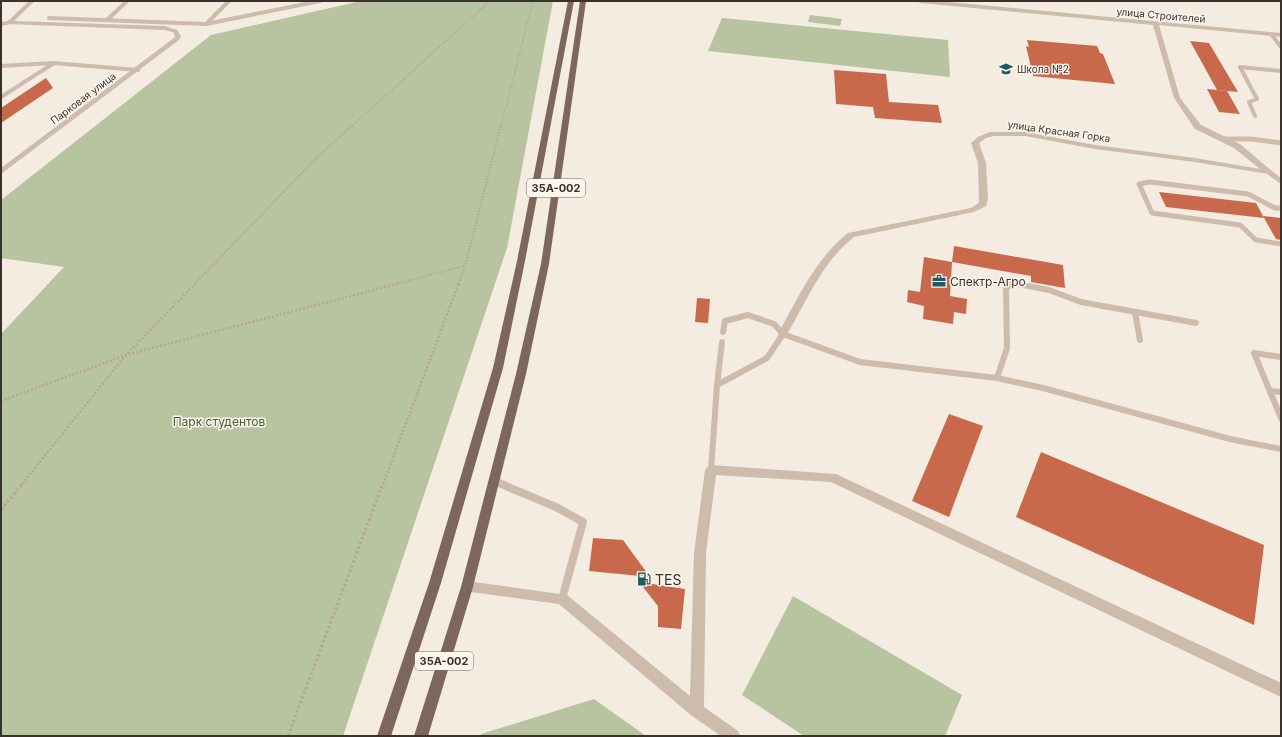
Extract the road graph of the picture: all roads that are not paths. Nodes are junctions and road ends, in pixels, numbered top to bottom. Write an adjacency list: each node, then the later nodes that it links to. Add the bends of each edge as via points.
1 (32, 1): 11 (street)
2 (127, 1): 10 (street)
3 (228, 1): 14 (street)
4 (320, 1): 14 (lane)
5 (571, 1): 49 (main road, 35А-002, via 498,368 435,583)
6 (583, 1): 45 (main road, 35А-002, via 545,264)
7 (920, 1): 8 (street, улица Строителей)
8 (927, 1): 12 (street, улица Строителей)
9 (49, 18): 10 (lane)
10 (107, 20): 14 (lane)
11 (9, 23): 13 (street); 20 (street, Парковая улица, via 164,28 175,31 177,39)
12 (1154, 23): 15 (street, улица Строителей); 24 (street, via 1177,98 1198,127)
13 (1, 24)
14 (206, 24)
15 (1271, 34): 16 (street, улица Строителей); 17 (lane)
16 (1281, 35)
17 (1281, 47)
18 (55, 62): 19 (lane); 20 (lane); 22 (lane)
19 (1, 66)
20 (138, 70): 26 (street, Парковая улица)
21 (1281, 71): 23 (lane, via 1240,67 1257,99 1249,102)
22 (1, 97)
23 (1255, 116)
24 (1223, 139): 25 (lane); 27 (street, via 1237,146)
25 (1281, 143)
26 (1, 172)
27 (1269, 172): 28 (lane); 34 (street, улица Красная Горка, via 1029,135 988,134 979,138 975,144 982,163 983,204 974,210 851,235 838,246 812,280)
28 (1281, 181)
29 (1281, 208): 30 (lane, via 1275,208 1248,194 1150,182 1139,184 1152,213 1240,225 1256,240)
30 (1281, 244)
31 (1135, 312): 32 (lane); 35 (lane); 38 (lane, via 1081,302 1049,290 1012,283 1006,288 1007,348)
32 (1196, 323)
33 (724, 332): 34 (lane, via 725,321 748,315 774,324)
34 (783, 334): 38 (lane, via 860,362); 39 (lane, via 767,358)
35 (1140, 340)
36 (722, 342): 39 (lane)
37 (1281, 357): 40 (lane, via 1254,353)
38 (997, 378): 43 (lane, via 1230,439)
39 (717, 385): 44 (lane)
40 (1270, 391): 41 (lane); 42 (lane)
41 (1281, 392)
42 (1281, 418)
43 (1281, 449)
44 (711, 470): 48 (street, via 832,477); 50 (street, via 700,553)
45 (494, 481): 46 (main road, 35А-002); 47 (lane, via 558,508 583,522)
46 (467, 587): 47 (street); 53 (main road, 35А-002)
47 (562, 599): 50 (street)
48 (1281, 690)
49 (395, 704): 51 (street); 52 (main road, 35А-002)
50 (697, 711): 54 (street)
51 (377, 736)
52 (384, 736)
53 (421, 736)
54 (733, 736)

